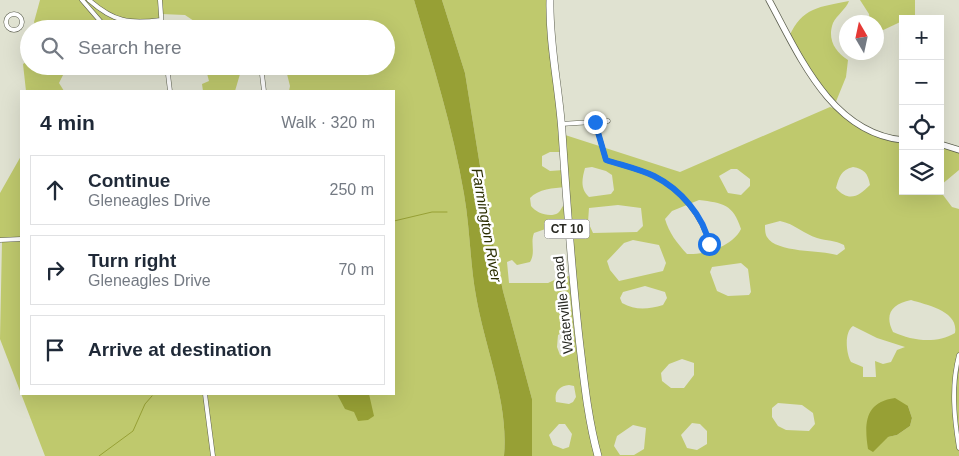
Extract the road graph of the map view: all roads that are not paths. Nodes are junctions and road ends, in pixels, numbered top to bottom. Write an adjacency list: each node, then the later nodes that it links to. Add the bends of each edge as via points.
1 (82, 0): 7 (street)
2 (89, 0): 8 (street, via 106,14)
3 (160, 0): 9 (street)
4 (550, 0): 19 (highway, Waterville Road / CT 10, via 549,33)
5 (769, 0): 20 (street, via 804,67 817,84 859,125 883,137)
6 (22, 20): 10 (street, via 12,14)
7 (99, 20)
8 (121, 20)
9 (161, 20)
10 (6, 24): 11 (street, via 10,28 18,28); 12 (street)
11 (20, 24)
12 (0, 25)
13 (168, 75): 15 (street)
14 (262, 75): 16 (street)
15 (170, 90)
16 (264, 90)
17 (608, 121): 18 (street)
18 (595, 122): 19 (street); 25 (street, via 606,160 654,176 672,188 693,209)
19 (561, 124): 30 (highway, Waterville Road / CT 10, via 576,314 590,428)
20 (899, 139)
21 (944, 145): 22 (street)
22 (959, 150)
23 (20, 239): 24 (street)
24 (0, 240)
25 (709, 244)
26 (959, 355): 28 (street, via 954,382 954,418)
27 (205, 395): 29 (street)
28 (959, 448)
29 (213, 456)
30 (598, 456)

